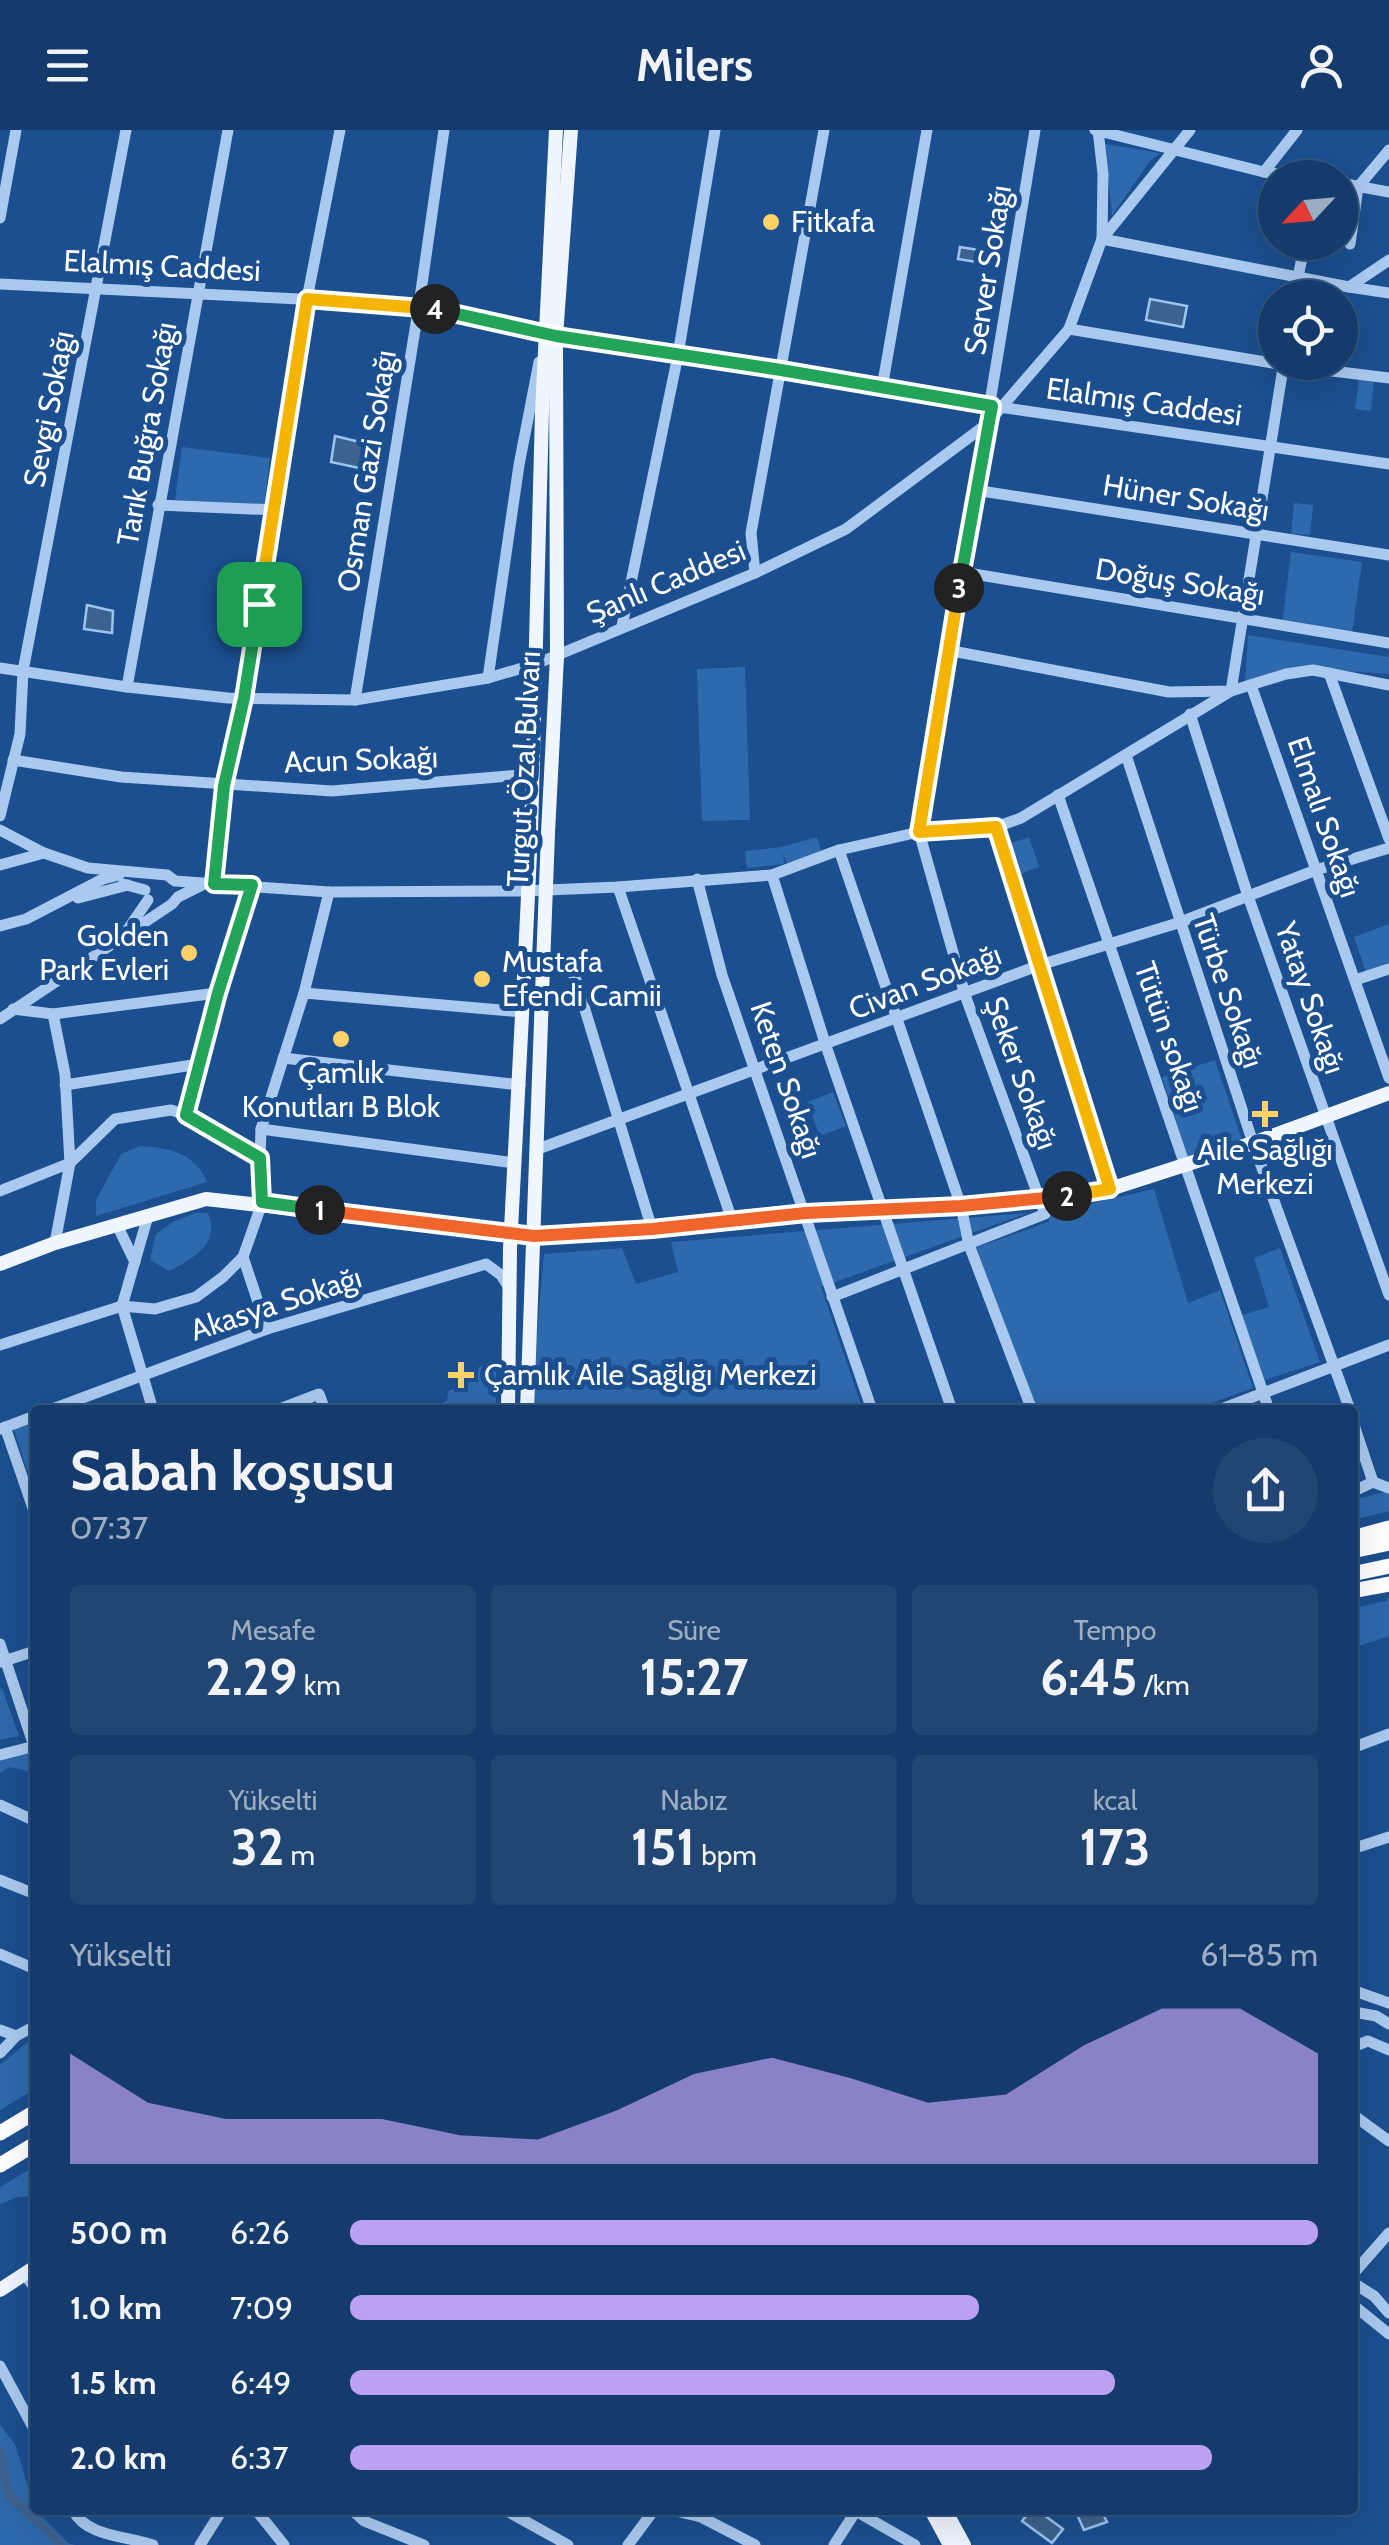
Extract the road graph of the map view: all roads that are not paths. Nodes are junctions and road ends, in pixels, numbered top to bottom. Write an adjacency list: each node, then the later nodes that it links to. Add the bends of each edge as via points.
1 (16, 130): 21 (street)
2 (126, 130): 30 (street, Sevgi Sokağı)
3 (228, 130): 32 (street, Tarık Buğra Sokağı)
4 (340, 130): 34 (street)
5 (444, 130): 35 (street, Osman Gazi Sokağı)
6 (556, 130): 37 (main road, Turgut Özal Bulvarı)
7 (571, 130): 37 (main road, Turgut Özal Bulvarı)
8 (714, 130): 38 (street)
9 (824, 130): 40 (street)
10 (926, 130): 44 (street)
11 (1036, 130): 45 (street, Server Sokağı)
12 (1096, 130): 15 (street); 22 (street, Şanlı Caddesi)
13 (1190, 130): 15 (street)
14 (1297, 130): 17 (street)
15 (1174, 150): 18 (street); 22 (street)
16 (1389, 150): 19 (street)
17 (1273, 160)
18 (1258, 171)
19 (1358, 187): 20 (street)
20 (1389, 192)
21 (0, 218)
22 (1102, 239): 25 (street); 36 (street, Şanlı Caddesi)
23 (1301, 260): 25 (street)
24 (1389, 260): 28 (street)
25 (1298, 276): 26 (street); 27 (street)
26 (1297, 280)
27 (1315, 280)
28 (1358, 282)
29 (0, 284): 30 (street, Elalmış Caddesi)
30 (98, 288): 32 (street, Elalmış Caddesi); 63 (street, Sevgi Sokağı)
31 (1358, 289): 33 (street)
32 (198, 292): 34 (street, Elalmış Caddesi); 50 (street, Tarık Buğra Sokağı)
33 (1389, 293)
34 (307, 299): 35 (street, Elalmış Caddesi); 51 (street)
35 (419, 305): 37 (street, Elalmış Caddesi); 71 (street, Osman Gazi Sokağı)
36 (1070, 330): 39 (street); 45 (street, Şanlı Caddesi)
37 (550, 335): 38 (street, Elalmış Caddesi); 60 (main road, Turgut Özal Bulvarı); 61 (main road, Turgut Özal Bulvarı); 65 (street, via 516,484)
38 (678, 354): 40 (street, Elalmış Caddesi); 57 (street)
39 (1258, 360)
40 (781, 370): 44 (street, Elalmış Caddesi); 55 (street, via 751,532)
41 (1358, 374): 42 (street)
42 (1389, 378)
43 (1281, 380): 47 (street)
44 (882, 388): 45 (street, Elalmış Caddesi)
45 (996, 407): 46 (street, Şanlı Caddesi); 47 (street, Elalmış Caddesi)
46 (987, 424): 49 (street); 55 (street, Şanlı Caddesi, via 846,529)
47 (1270, 445): 48 (street, Elalmış Caddesi); 52 (street)
48 (1389, 464)
49 (975, 490): 52 (street, Hüner Sokağı); 54 (street)
50 (158, 504): 51 (street); 68 (street, Tarık Buğra Sokağı)
51 (274, 510): 70 (street)
52 (1256, 535): 53 (street, Hüner Sokağı); 56 (street)
53 (1389, 555)
54 (962, 572): 56 (street, Doğuş Sokağı); 59 (street)
55 (754, 573): 57 (street, Şanlı Caddesi)
56 (1240, 618): 58 (street, Doğuş Sokağı); 69 (street)
57 (622, 626): 60 (street, Şanlı Caddesi)
58 (1389, 643)
59 (947, 650): 69 (street, via 1169,692); 81 (street)
60 (557, 657): 61 (street, Şanlı Caddesi); 110 (main road, Turgut Özal Bulvarı, bridge)
61 (536, 664): 65 (street, Şanlı Caddesi); 75 (main road, Turgut Özal Bulvarı)
62 (0, 668): 63 (street, Şanlı Caddesi)
63 (23, 672): 68 (street, Şanlı Caddesi); 74 (street, Sevgi Sokağı)
64 (1329, 673): 66 (street, via 1286,674); 67 (street); 82 (street)
65 (488, 678): 71 (street, Şanlı Caddesi)
66 (1250, 685): 69 (street); 89 (street, Elmalı Sokağı)
67 (1389, 685)
68 (127, 688): 70 (street, Şanlı Caddesi)
69 (1231, 691): 72 (street)
70 (244, 698): 71 (street, Şanlı Caddesi); 76 (street)
71 (355, 700)
72 (1190, 714): 73 (street); 101 (street, Yatay Sokağı)
73 (1126, 755): 77 (street); 105 (street, Türbe Sokağı)
74 (13, 760): 76 (street, Acun Sokağı); 78 (street, Sevgi Sokağı)
75 (532, 774): 76 (street, Acun Sokağı, via 332,792); 118 (main road, Turgut Özal Bulvarı, bridge)
76 (224, 786): 95 (street)
77 (1058, 795): 79 (street); 108 (street, Tütün sokağı)
78 (0, 816)
79 (996, 827): 81 (street); 109 (street)
80 (0, 830): 85 (street)
81 (919, 832): 84 (street); 115 (street, Şeker Sokağı)
82 (1389, 839)
83 (1389, 848): 89 (street, Civan Sokağı)
84 (839, 850): 90 (street); 121 (street)
85 (44, 853): 86 (street); 87 (street)
86 (0, 864)
87 (88, 868): 88 (street); 92 (street)
88 (134, 870): 91 (street); 92 (street)
89 (1316, 870): 101 (street, Civan Sokağı); 112 (street, Elmalı Sokağı)
90 (772, 874): 93 (street); 122 (street)
91 (156, 875): 94 (street); 100 (street)
92 (103, 879): 96 (street); 103 (street)
93 (697, 879): 98 (street); 125 (street, Keten Sokağı)
94 (176, 881): 95 (street); 102 (street)
95 (210, 883): 97 (street); 102 (street)
96 (128, 885): 100 (street); 103 (street)
97 (252, 885): 99 (street); 113 (street)
98 (618, 886): 99 (street); 130 (street)
99 (329, 892): 114 (street)
100 (147, 895): 104 (street); 107 (street)
101 (1248, 896): 105 (street, Civan Sokağı); 132 (street, Yatay Sokağı)
102 (178, 897): 104 (street)
103 (64, 901): 106 (street)
104 (163, 908): 107 (street)
105 (1178, 923): 108 (street, Civan Sokağı); 135 (street, Türbe Sokağı)
106 (0, 926)
107 (124, 934): 116 (street)
108 (1111, 944): 109 (street, Civan Sokağı); 140 (street, Tütün sokağı)
109 (1040, 965): 115 (street, Civan Sokağı); 141 (street)
110 (544, 966): 133 (street, via 562,958 575,977); 136 (main road, Turgut Özal Bulvarı)
111 (1389, 969): 112 (street)
112 (1354, 980): 126 (street, Elmalı Sokağı)
113 (218, 993): 119 (street); 124 (street)
114 (304, 993): 118 (street); 123 (street)
115 (965, 994): 121 (street, Civan Sokağı); 143 (street, Şeker Sokağı)
116 (16, 1008): 117 (street); 119 (street); 120 (street)
117 (0, 1011)
118 (524, 1012): 127 (main road, Turgut Özal Bulvarı)
119 (53, 1014): 128 (street)
120 (0, 1019)
121 (897, 1019): 122 (street, Civan Sokağı); 145 (street)
122 (826, 1046): 125 (street, Civan Sokağı); 146 (street)
123 (283, 1058): 127 (street); 134 (street)
124 (200, 1064): 128 (street); 131 (street)
125 (756, 1071): 130 (street, Civan Sokağı); 147 (street, Keten Sokağı)
126 (1389, 1078)
127 (520, 1084): 138 (main road, Turgut Özal Bulvarı)
128 (65, 1085): 139 (street)
129 (1389, 1093): 132 (main road)
130 (687, 1096): 133 (street, Civan Sokağı); 149 (street)
131 (186, 1115): 137 (street); 139 (street, via 171,1110 115,1119)
132 (1325, 1119): 135 (main road); 161 (street, Yatay Sokağı)
133 (620, 1120): 136 (street, Civan Sokağı); 151 (street)
134 (261, 1128): 137 (street); 138 (street)
135 (1253, 1144): 140 (main road); 167 (street, Türbe Sokağı)
136 (538, 1149): 153 (main road, Turgut Özal Bulvarı)
137 (260, 1158): 144 (street)
138 (515, 1163): 152 (main road, Turgut Özal Bulvarı)
139 (70, 1164): 142 (street); 154 (street)
140 (1186, 1164): 141 (main road); 169 (street, Tütün sokağı)
141 (1110, 1189): 143 (main road)
142 (0, 1191)
143 (1040, 1198): 145 (main road); 155 (street, Şeker Sokağı, via 1045,1214)
144 (262, 1202): 148 (main road, via 206,1198); 152 (main road); 156 (street)
145 (961, 1206): 146 (main road); 155 (street)
146 (882, 1209): 147 (main road); 159 (street)
147 (806, 1213): 149 (main road); 162 (street, Keten Sokağı)
148 (148, 1216): 150 (main road); 157 (street)
149 (732, 1220): 151 (main road)
150 (116, 1225): 154 (main road); 157 (street)
151 (652, 1229): 153 (main road)
152 (511, 1232): 153 (main road); 160 (main road, Turgut Özal Bulvarı)
153 (534, 1236): 175 (main road, Turgut Özal Bulvarı)
154 (55, 1243): 158 (main road)
155 (969, 1245): 159 (street); 178 (street)
156 (243, 1257): 163 (street, via 196,1297 155,1309); 164 (street)
157 (135, 1262): 163 (street)
158 (0, 1264)
159 (903, 1271): 162 (street); 177 (street)
160 (510, 1290): 164 (street, Akasya Sokağı, via 486,1264); 174 (main road, Turgut Özal Bulvarı)
161 (1389, 1295)
162 (832, 1297): 176 (street, Keten Sokağı)
163 (122, 1306): 165 (street); 168 (street)
164 (268, 1329): 168 (street, Akasya Sokağı)
165 (0, 1345)
166 (1389, 1345): 167 (street)
167 (1336, 1367): 169 (street); 181 (street, Türbe Sokağı)
168 (142, 1376): 170 (street, Akasya Sokağı); 171 (street)
169 (1263, 1394): 179 (street); 180 (street, Tütün sokağı)
170 (75, 1405)
171 (151, 1405)
172 (290, 1405): 173 (street, via 319,1394)
173 (323, 1405)
174 (508, 1405)
175 (527, 1405)
176 (870, 1405)
177 (950, 1405)
178 (1030, 1405)
179 (1233, 1405)
180 (1268, 1405)
181 (1348, 1405)
182 (30, 1418): 183 (street)
183 (3, 1428): 188 (street)
184 (1358, 1437): 185 (street)
185 (1373, 1482): 186 (street); 187 (street)
186 (1389, 1488)
187 (1358, 1489)
188 (30, 1501)
189 (1389, 1528): 190 (highway)
190 (1358, 1536)
191 (1389, 1542): 192 (highway)
192 (1358, 1550)
193 (1389, 1566): 194 (highway)
194 (1358, 1573)
195 (1389, 1584): 196 (highway)
196 (1358, 1590)
197 (0, 1644): 199 (street)
198 (30, 1653): 199 (street)
199 (3, 1661): 200 (street)
200 (30, 1733)
201 (1389, 1734): 202 (street)
202 (1358, 1746)
203 (30, 1747): 204 (street)
204 (0, 1755)
205 (0, 1805): 206 (street)
206 (30, 1819)
207 (1389, 1837): 208 (street)
208 (1358, 1846)
209 (0, 1880): 210 (street)
210 (30, 1892)
211 (0, 1954): 212 (street)
212 (30, 1967)
213 (1358, 1994): 214 (street)
214 (1389, 2003)
215 (1358, 2014): 216 (street)
216 (1389, 2024)
217 (30, 2029): 219 (street)
218 (0, 2030): 219 (street)
219 (16, 2036): 222 (street)
220 (1358, 2045): 221 (street, via 1368,2041)
221 (1389, 2050)
222 (0, 2053)
223 (30, 2115): 225 (highway)
224 (1358, 2118): 226 (street)
225 (0, 2133)
226 (1389, 2141)
227 (30, 2147): 228 (highway)
228 (0, 2165)
229 (1389, 2234): 231 (street)
230 (30, 2270): 233 (main road)
231 (1358, 2271)
232 (1358, 2283): 235 (street)
233 (0, 2290)
234 (1358, 2309): 236 (street)
235 (1389, 2313)
236 (1389, 2334)
237 (0, 2366): 238 (street)
238 (30, 2422)
239 (76, 2515): 250 (street, via 97,2530)
240 (219, 2515): 251 (street)
241 (260, 2515): 252 (street)
242 (357, 2515): 253 (street)
243 (514, 2515): 254 (street)
244 (650, 2515): 255 (street)
245 (696, 2515): 256 (street)
246 (853, 2515): 257 (street)
247 (862, 2515): 258 (street)
248 (935, 2515): 259 (main road)
249 (948, 2515): 260 (main road)
250 (154, 2545)
251 (200, 2545)
252 (284, 2545)
253 (424, 2545)
254 (568, 2545)
255 (628, 2545)
256 (754, 2545)
257 (834, 2545)
258 (915, 2545)
259 (950, 2545)
260 (964, 2545)

